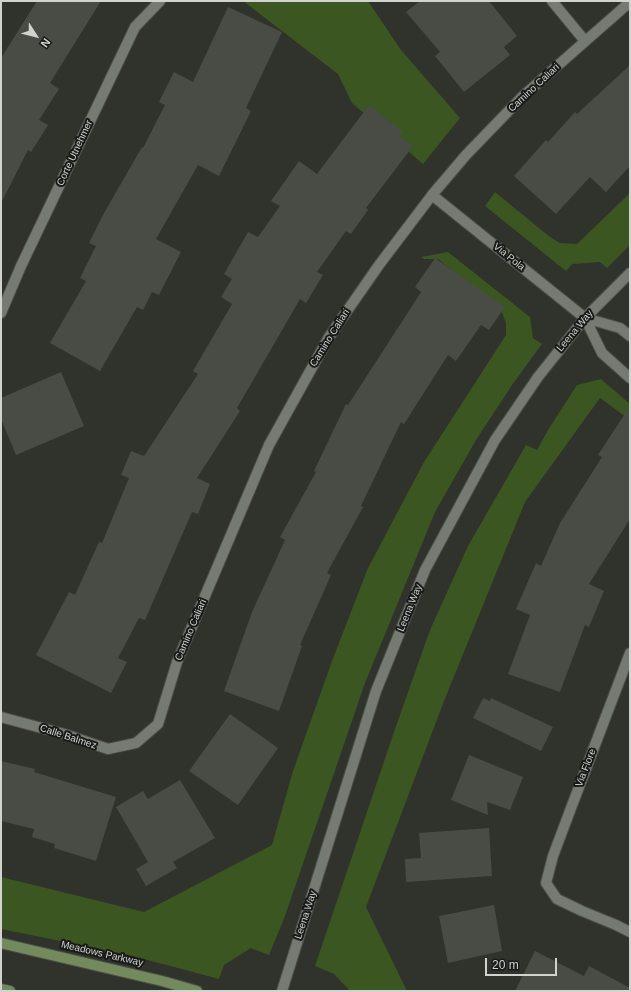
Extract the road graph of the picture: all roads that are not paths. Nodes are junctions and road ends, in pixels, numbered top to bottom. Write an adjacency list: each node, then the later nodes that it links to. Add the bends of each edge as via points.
1 (160, 1): 7 (street, Corte Utnehmer, via 135,27 24,259)
2 (552, 1): 4 (street)
3 (630, 2): 4 (street, Camino Caliari)
4 (585, 41): 5 (street, Camino Caliari, via 523,96 466,155)
5 (432, 195): 8 (street, Via Pola); 13 (street, Camino Caliari, via 329,337 269,445 177,662 158,724)
6 (630, 273): 8 (street, Leena Way)
7 (1, 314)
8 (585, 318): 9 (street, via 620,328); 10 (street, via 602,353); 19 (street, Leena Way, via 538,377 495,440 425,570 376,691)
9 (630, 336)
10 (630, 378)
11 (630, 653): 14 (street, Via Flore, via 566,822 546,883 557,899)
12 (1, 717): 13 (street, Calle Balmez, via 108,749)
13 (136, 743)
14 (630, 932)
15 (1, 943): 18 (main road, Meadows Parkway, via 162,980)
16 (1, 989): 17 (main road)
17 (10, 991)
18 (197, 991)
19 (282, 991)

